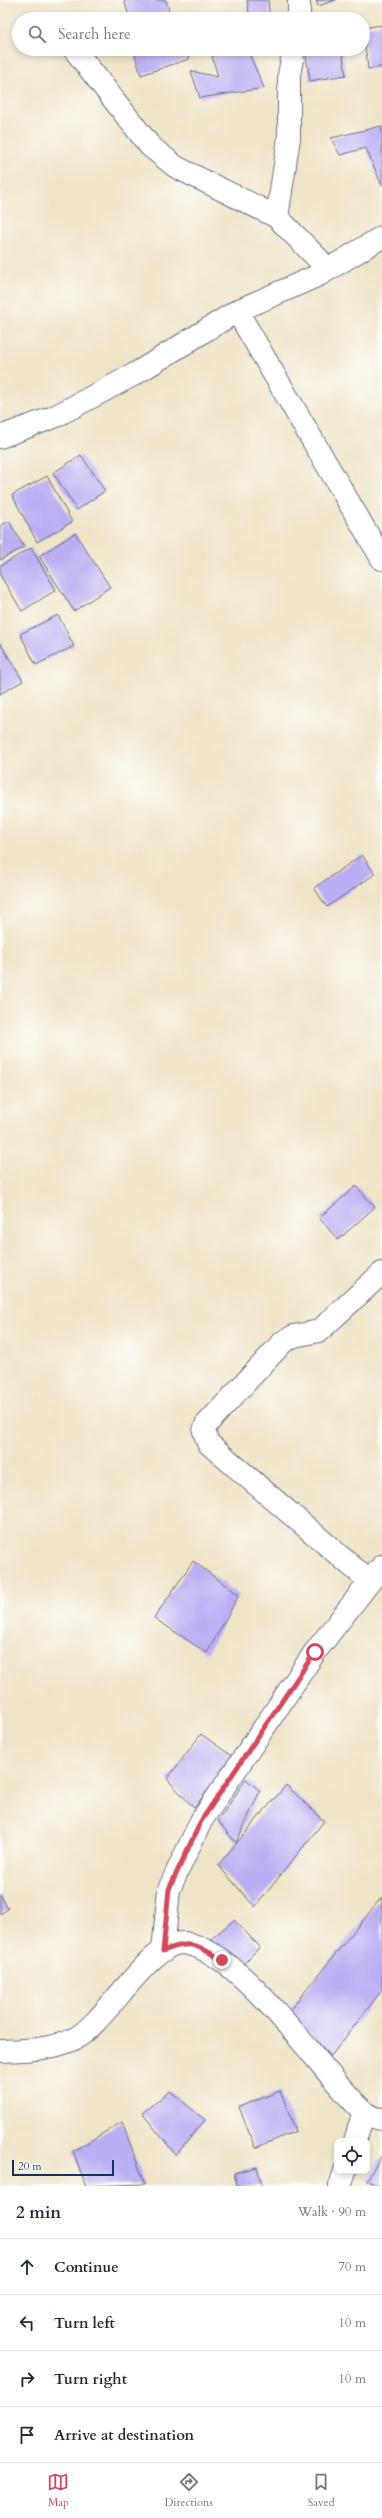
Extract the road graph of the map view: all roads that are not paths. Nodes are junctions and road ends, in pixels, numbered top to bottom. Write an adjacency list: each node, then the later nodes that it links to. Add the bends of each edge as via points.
1 (299, 0): 2 (street)
2 (299, 12)
3 (79, 56): 5 (street, via 150,146 176,167 197,179)
4 (293, 56): 5 (street, via 289,75 289,138)
5 (277, 217): 7 (street)
6 (382, 237): 7 (street)
7 (328, 270): 8 (street)
8 (237, 311): 9 (street, via 135,374 54,417); 10 (street)
9 (0, 437)
10 (382, 559)
11 (382, 1273): 12 (street, via 319,1331 294,1336 282,1342 206,1425 204,1431 208,1443)
12 (376, 1574): 13 (street, via 315,1652 201,1821 169,1889)
13 (163, 1951): 14 (street, via 144,1966 101,2015 75,2039 50,2047); 15 (street, via 182,1943 197,1946 222,1960 255,1988 315,2059)
14 (0, 2051)
15 (373, 2115): 16 (street)
16 (356, 2138)
17 (344, 2174): 18 (street)
18 (340, 2186)

